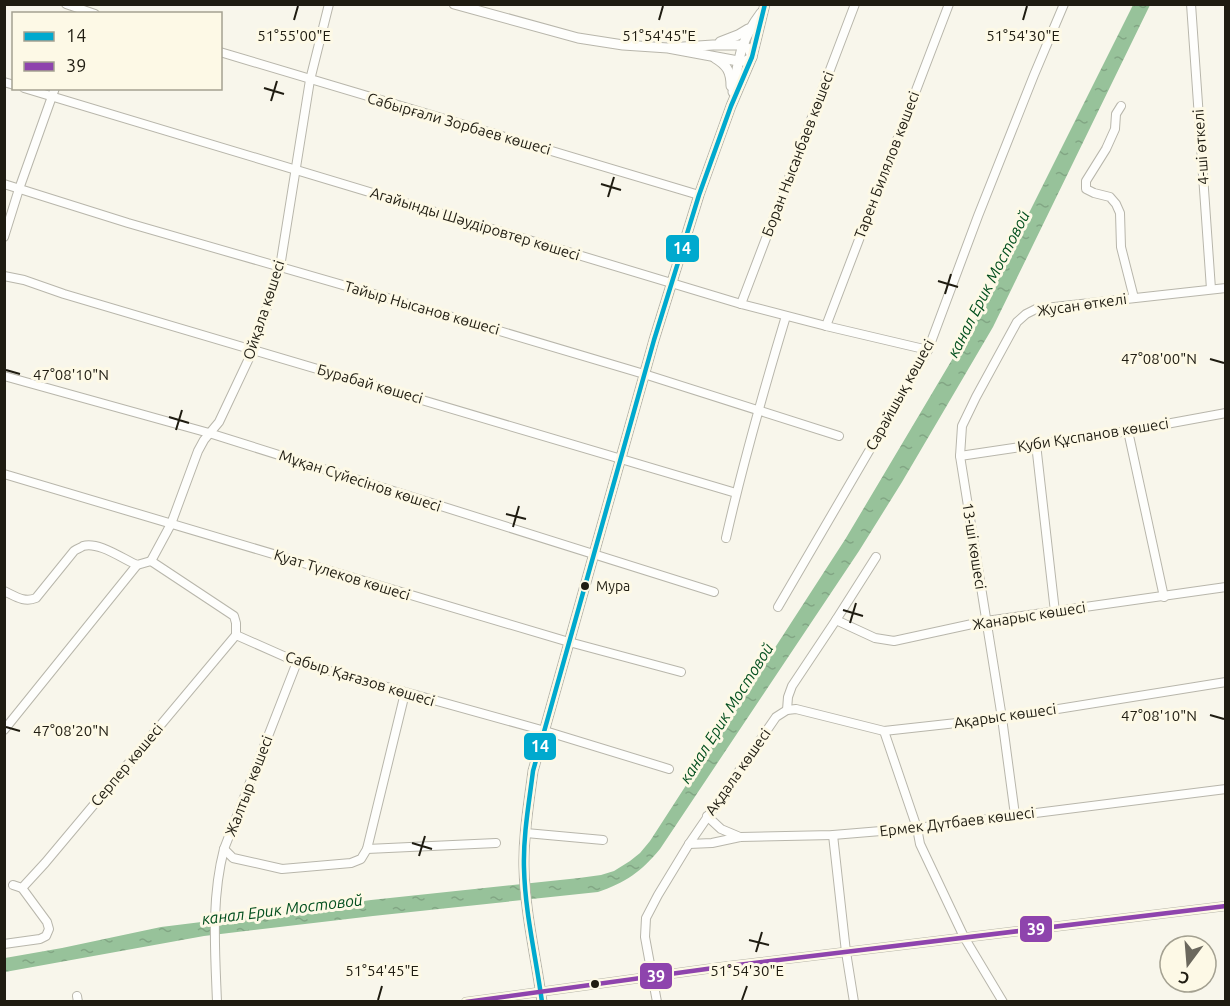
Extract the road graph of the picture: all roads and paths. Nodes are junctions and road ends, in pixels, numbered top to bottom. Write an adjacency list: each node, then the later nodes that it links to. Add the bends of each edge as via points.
1 (329, 4): 18 (street, Ойқала көшесі)
2 (454, 4): 13 (main road, via 578,38)
3 (855, 4): 35 (street, Боран Нысанбаев көшесі)
4 (949, 4): 37 (street, Тарен Билялов көшесі)
5 (1064, 4): 39 (street, Сарайшық көшесі)
6 (1191, 4): 33 (street, 4-шi өткелi)
7 (765, 7): 10 (main road); 16 (main road)
8 (68, 8): 9 (street)
9 (86, 12)
10 (750, 27): 11 (main road); 12 (main road)
11 (713, 45): 12 (main road); 13 (main road)
12 (742, 45): 16 (main road); 17 (main road)
13 (668, 48): 15 (main road)
14 (222, 53): 18 (street, Сабырғали Зорбаев көшесі)
15 (710, 55): 17 (main road); 22 (main road, via 728,68)
16 (752, 57): 17 (main road); 22 (main road)
17 (738, 61): 22 (main road)
18 (310, 80): 24 (street, Ойқала көшесі); 27 (street, Сабырғали Зорбаев көшесі)
19 (30, 90): 21 (street, Агайынды Шәудіровтер көшесi)
20 (55, 90): 21 (street)
21 (53, 97): 24 (street, Агайынды Шәудіровтер көшесi); 26 (street)
22 (731, 106): 27 (main road)
23 (1121, 106): 34 (street, via 1106,149 1086,181 1086,189 1110,197 1116,204 1121,248)
24 (296, 171): 29 (street, Ойқала көшесі); 31 (street, Агайынды Шәудіровтер көшесi)
25 (4, 184): 26 (street, Тайыр Нысанов көшесi)
26 (19, 189): 28 (street); 29 (street, Тайыр Нысанов көшесi)
27 (699, 195): 31 (main road)
28 (4, 237)
29 (280, 267): 38 (street, Ойқала көшесі); 40 (street, Тайыр Нысанов көшесi)
30 (4, 276): 38 (street, Бурабай көшесi)
31 (671, 282): 35 (street, Агайынды Шәудіровтер көшесi); 40 (main road)
32 (1226, 288): 33 (street, Жусан өткелі)
33 (1212, 289): 34 (street, Жусан өткелі)
34 (1134, 298): 48 (street, Жусан өткелі, via 1036,309 1017,322 962,426)
35 (741, 304): 36 (street, Агайынды Шәудіровтер көшесi)
36 (786, 316): 37 (street, Агайынды Шәудіровтер көшесi); 42 (street)
37 (826, 326): 39 (street, Агайынды Шәудіровтер көшесi)
38 (253, 350): 45 (street, Ойқала көшесі); 49 (street, Бурабай көшесi)
39 (928, 350): 62 (street, Сарайшық көшесі)
40 (644, 374): 42 (street, Тайыр Нысанов көшесi); 49 (main road)
41 (4, 376): 45 (street, Мұқан Сүйесінов көшесі)
42 (758, 410): 46 (street, Тайыр Нысанов көшесi); 51 (street)
43 (1226, 413): 44 (street, Куби Құспанов көшесi)
44 (1128, 431): 47 (street, Куби Құспанов көшесi); 61 (street)
45 (210, 433): 52 (street, Ойқала көшесі, via 198,451); 54 (street, Мұқан Сүйесінов көшесі)
46 (839, 436)
47 (1036, 444): 48 (street, Куби Құспанов көшесi); 63 (street)
48 (960, 456): 65 (street, 13-ші көшесi)
49 (620, 458): 51 (street, Бурабай көшесi); 54 (main road)
50 (4, 474): 52 (street, Қуат Түлеков көшесі)
51 (736, 493): 53 (street)
52 (171, 524): 56 (street, Ойқала көшесі); 67 (street, Қуат Түлеков көшесі)
53 (726, 538)
54 (593, 555): 60 (street, Мұқан Сүйесінов көшесі); 67 (main road)
55 (876, 557): 64 (street, Ақдала көшесі)
56 (151, 561): 57 (street); 66 (street, via 234,616)
57 (137, 565): 59 (street, via 99,547 82,546 36,598 29,601); 74 (street)
58 (1226, 587): 61 (street, Жанарыс көшесі)
59 (4, 591)
60 (714, 592)
61 (1164, 597): 63 (street, Жанарыс көшесі)
62 (778, 607)
63 (1055, 612): 65 (street, Жанарыс көшесі)
64 (836, 620): 65 (street, Жанарыс көшесі, via 875,638 894,641); 72 (street, Ақдала көшесі, via 792,686)
65 (986, 621): 73 (street, 13-ші көшесi)
66 (236, 635): 68 (street, Сабыр Қағазов көшесі); 92 (street, Серпер көшесі, via 60,845 17,886 47,922 46,936)
67 (569, 642): 69 (street, Қуат Түлеков көшесі); 75 (main road)
68 (297, 662): 71 (street, Сабыр Қағазов көшесі); 88 (street, Жалтыр көшесі)
69 (681, 672)
70 (1226, 682): 73 (street, Ақарыс көшесi)
71 (405, 693): 75 (street, Сабыр Қағазов көшесі); 89 (street)
72 (787, 710): 76 (street, Ақарыс көшесi); 80 (street, Ақдала көшесі, via 776,717)
73 (1002, 718): 76 (street, Ақарыс көшесi); 79 (street, 13-ші көшесi)
74 (4, 730)
75 (545, 731): 77 (street, Сабыр Қағазов көшесі); 82 (main road, via 533,771)
76 (884, 731): 81 (street)
77 (669, 769)
78 (1226, 789): 79 (street, Ермек Дүтбаев көшесi)
79 (1015, 815): 81 (street, Ермек Дүтбаев көшесi)
80 (707, 816): 84 (street, via 720,829); 87 (street, Ақдала көшесі)
81 (917, 828): 83 (street, Ермек Дүтбаев көшесi); 91 (street, via 920,844)
82 (526, 833): 85 (street); 95 (main road, via 525,884)
83 (833, 836): 84 (street, Ермек Дүтбаев көшесi); 93 (street)
84 (740, 837): 87 (street, Ермек Дүтбаев көшесi)
85 (603, 840)
86 (496, 843): 89 (street)
87 (689, 844): 94 (street, Ақдала көшесі, via 646,918)
88 (224, 849): 89 (street, via 233,858 282,869 351,863 361,859); 96 (street, Жалтыр көшесі, via 215,914)
89 (367, 849)
90 (1226, 906): 91 (street)
91 (964, 937): 93 (street); 100 (street)
92 (4, 944)
93 (846, 952): 94 (street); 99 (street)
94 (652, 976): 95 (street); 98 (street, Ақдала көшесі)
95 (541, 997): 97 (street)
96 (217, 1002)
97 (466, 1002)
98 (657, 1002)
99 (854, 1002)
100 (1003, 1002)

